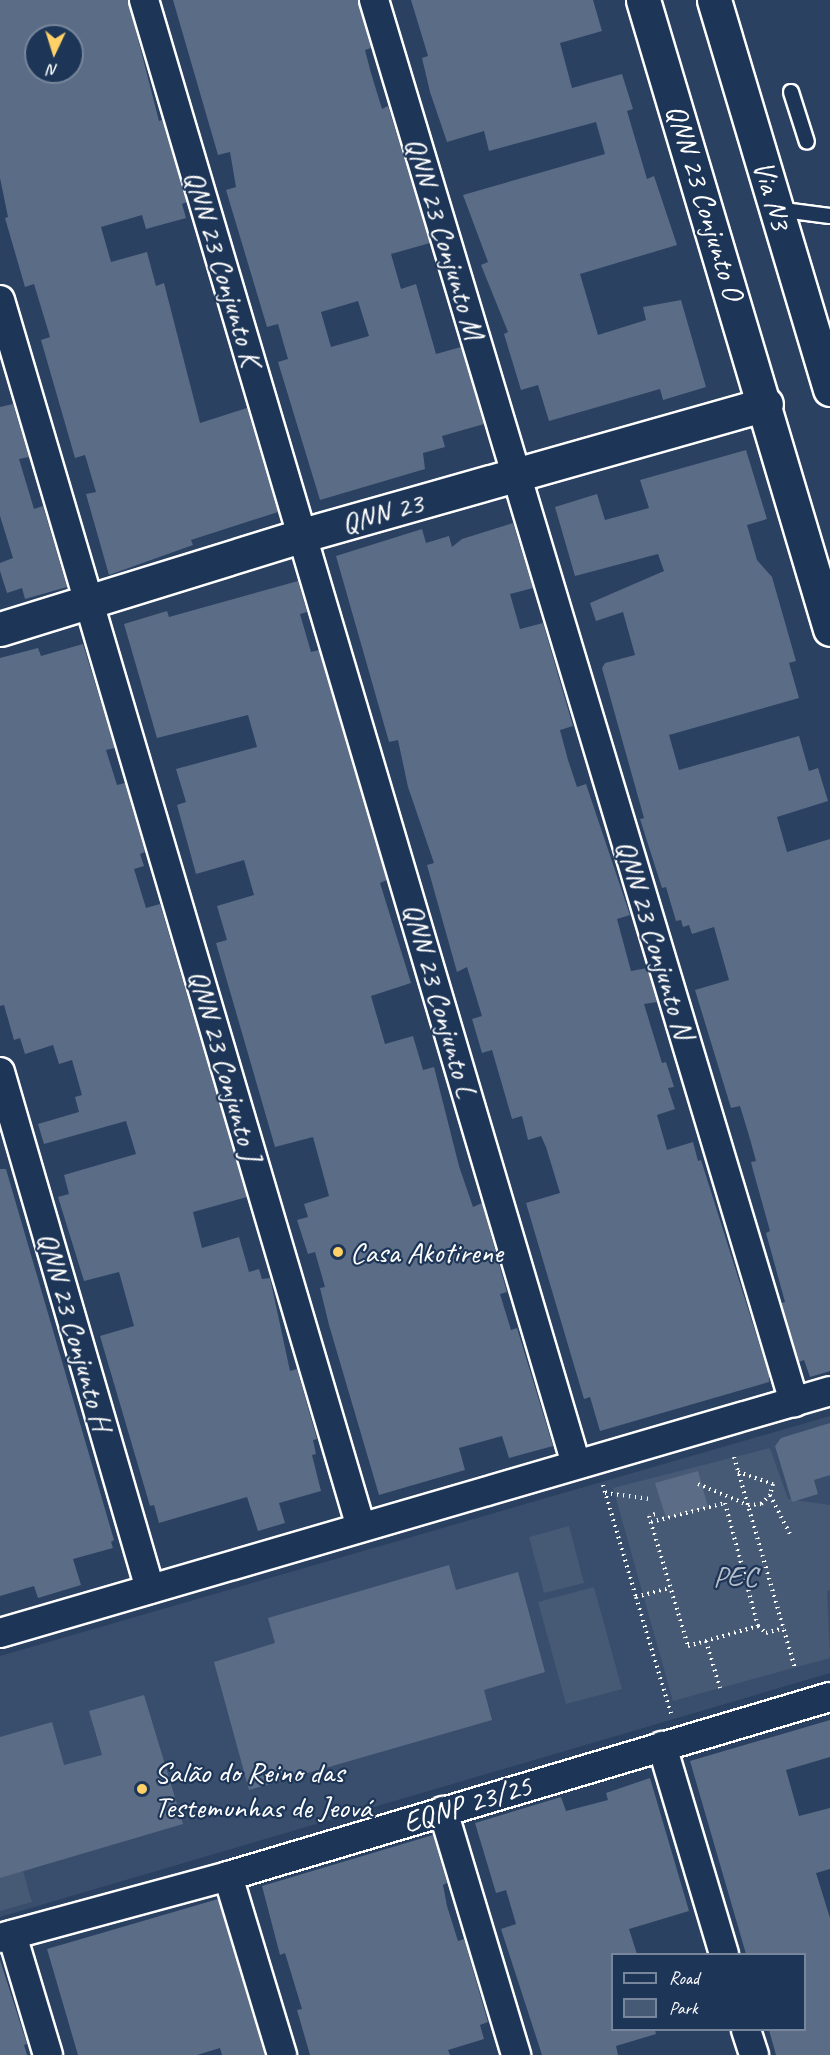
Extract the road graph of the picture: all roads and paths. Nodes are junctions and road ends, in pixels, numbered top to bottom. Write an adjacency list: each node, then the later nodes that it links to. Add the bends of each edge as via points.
1 (144, 0): 15 (street, QNN 23 Conjunto K)
2 (374, 0): 14 (street, QNN 23 Conjunto M)
3 (643, 0): 13 (main road, QNN 23 Conjunto O)
4 (696, 0): 10 (main road, via 728,112)
5 (714, 0): 8 (main road, Via N3)
6 (791, 92): 7 (lane)
7 (807, 142)
8 (776, 209): 9 (lane); 10 (main road, Via N3)
9 (830, 216)
10 (793, 268): 12 (main road, Via N3)
11 (0, 300): 17 (street, QNN 23 Conjunto J)
12 (829, 382)
13 (766, 404): 14 (main road, QNN 23); 16 (main road, QNN 23 Conjunto O)
14 (517, 476): 15 (main road, QNN 23); 23 (street, QNN 23 Conjunto N)
15 (303, 535): 17 (main road, QNN 23); 25 (street, QNN 23 Conjunto L)
16 (809, 556): 18 (main road); 20 (main road)
17 (88, 602): 19 (main road, QNN 23); 35 (street, QNN 23 Conjunto J)
18 (830, 605)
19 (0, 629)
20 (830, 629)
21 (0, 1072): 38 (street, QNN 23 Conjunto H)
22 (830, 1391): 23 (street)
23 (794, 1402): 25 (street)
24 (734, 1457): 26 (path)
25 (576, 1464): 35 (street)
26 (738, 1472): 30 (path, via 773,1484); 32 (path)
27 (602, 1482): 29 (path)
28 (698, 1484): 32 (path)
29 (605, 1493): 31 (path); 39 (path)
30 (770, 1495): 32 (path, via 761,1504); 36 (path)
31 (651, 1499)
32 (748, 1505): 41 (path)
33 (655, 1515): 34 (path, via 649,1516)
34 (651, 1522): 37 (path); 40 (path, via 724,1503)
35 (362, 1527): 38 (street)
36 (791, 1536)
37 (670, 1588): 39 (path); 43 (path, via 687,1646)
38 (150, 1589): 42 (street)
39 (636, 1597): 47 (path)
40 (759, 1626): 41 (path, via 766,1633); 43 (path)
41 (783, 1628): 44 (path)
42 (0, 1633)
43 (706, 1641): 45 (path)
44 (795, 1668)
45 (720, 1688)
46 (830, 1696): 48 (street, EQNP 23/25)
47 (672, 1719)
48 (662, 1746): 49 (street, EQNP 23/25); 52 (street)
49 (443, 1811): 50 (street, EQNP 23/25); 56 (street)
50 (228, 1876): 51 (street, EQNP 23/25); 55 (street)
51 (6, 1937): 54 (street)
52 (724, 1953)
53 (746, 2031): 57 (street)
54 (48, 2055)
55 (282, 2055)
56 (516, 2055)
57 (754, 2055)

